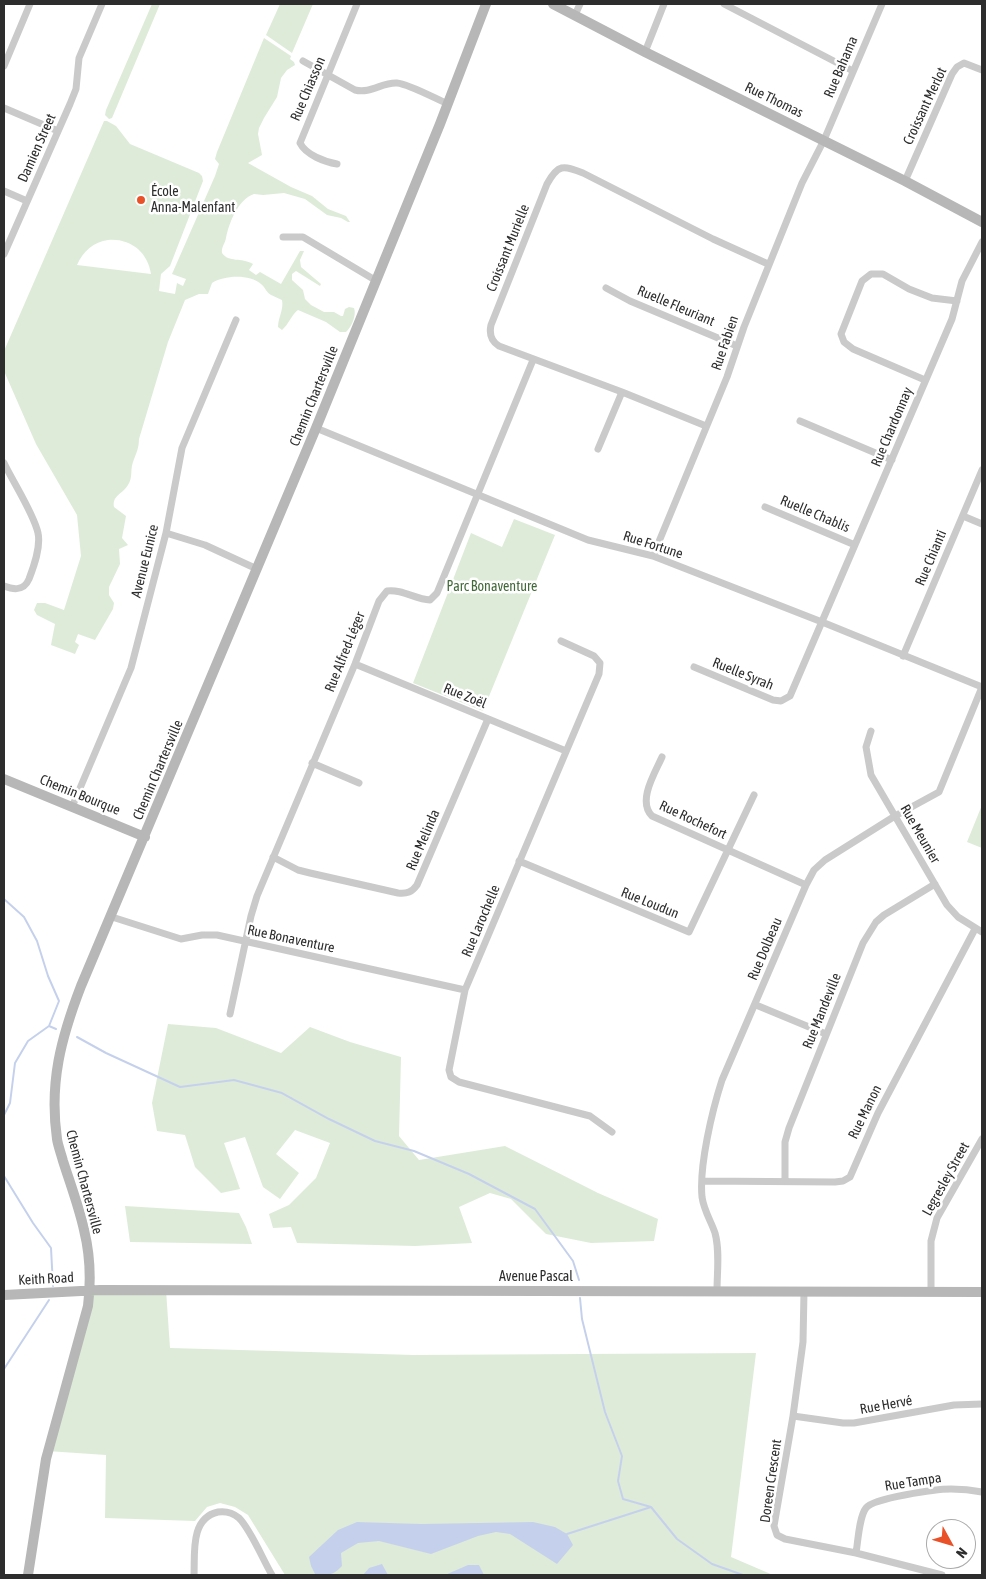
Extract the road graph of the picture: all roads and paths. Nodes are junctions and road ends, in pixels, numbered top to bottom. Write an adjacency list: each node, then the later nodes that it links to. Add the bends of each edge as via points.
1 (30, 4): 13 (street)
2 (102, 4): 19 (street, Damien Street, via 79,58 76,89)
3 (357, 4): 16 (street, Rue Chiasson)
4 (486, 4): 17 (street, Chemin Chartersville)
5 (553, 4): 10 (street, Rue Thomas)
6 (580, 4): 10 (street)
7 (664, 4): 11 (street)
8 (724, 4): 15 (street)
9 (882, 4): 15 (street, Rue Bahama)
10 (575, 15): 11 (street, Rue Thomas)
11 (645, 52): 20 (street, Rue Thomas)
12 (303, 61): 16 (street)
13 (4, 66)
14 (982, 70): 22 (street, Croissant Merlot, via 964,63 952,74)
15 (853, 71): 20 (street, Rue Bahama)
16 (328, 74): 17 (street, via 362,92 396,83); 21 (street, Rue Chiasson, via 300,143 303,149)
17 (448, 104): 30 (street, Chemin Chartersville)
18 (4, 108): 19 (street)
19 (58, 131): 24 (street, Damien Street)
20 (824, 140): 22 (street, Rue Thomas); 29 (street, Rue Fabien)
21 (337, 164)
22 (905, 181): 25 (street, Rue Thomas)
23 (4, 191): 24 (street)
24 (27, 201): 28 (street, Damien Street)
25 (982, 222)
26 (283, 237): 30 (street, via 303,237)
27 (982, 242): 32 (street, Rue Chardonnay, via 962,281)
28 (4, 254)
29 (768, 264): 34 (street, Rue Fabien); 35 (street, Croissant Murielle, via 713,240 583,173 570,167 560,167 548,184 490,331 491,338 499,346)
30 (376, 280): 40 (street, Chemin Chartersville)
31 (606, 288): 34 (street, Ruelle Fleuriant)
32 (956, 301): 36 (street, Rue Chardonnay, via 952,319); 36 (street, via 932,298 883,274 871,274 862,281 841,334 853,350)
33 (236, 320): 49 (street, Avenue Eunice, via 182,448)
34 (737, 346): 39 (street, Rue Fabien)
35 (533, 360): 37 (street, Croissant Murielle); 45 (street, Rue Alfred-Léger)
36 (926, 380): 42 (street, Rue Chardonnay)
37 (622, 392): 39 (street, Croissant Murielle); 41 (street)
38 (800, 421): 42 (street)
39 (706, 426): 51 (street, Rue Fabien)
40 (316, 428): 45 (street, Rue Fortune); 52 (street, Chemin Chartersville)
41 (598, 449)
42 (892, 460): 50 (street, Rue Chardonnay)
43 (4, 463): 53 (street, via 38,534 33,569 26,585 21,589)
44 (982, 470): 47 (street, Rue Chianti)
45 (477, 495): 51 (street, Rue Fortune, via 588,540); 57 (street, Rue Alfred-Léger, via 437,593 430,600 396,590 387,591 379,601)
46 (765, 507): 50 (street, Ruelle Chablis)
47 (963, 516): 48 (street); 56 (street, Rue Chianti)
48 (982, 524)
49 (166, 533): 52 (street, via 205,545); 68 (street, Avenue Eunice, via 131,668)
50 (855, 545): 54 (street, Rue Chardonnay)
51 (653, 556): 54 (street, Rue Fortune)
52 (257, 569): 70 (street, Chemin Chartersville)
53 (4, 586)
54 (822, 622): 56 (street, Rue Fortune); 58 (street, Ruelle Syrah, via 792,692 784,700 773,700)
55 (561, 641): 62 (street, Rue Larochelle, via 594,656 600,663 599,674)
56 (903, 656): 59 (street, Rue Fortune)
57 (355, 664): 60 (street, Rue Zoël); 64 (street, Rue Alfred-Léger)
58 (694, 667)
59 (982, 687): 69 (street, Rue Dolbeau, via 939,792)
60 (488, 719): 62 (street, Rue Zoël); 72 (street, Rue Melinda, via 418,885 411,891 398,893 310,874)
61 (871, 731): 69 (street, Rue Meunier, via 866,747 871,775)
62 (566, 752): 73 (street, Rue Larochelle)
63 (662, 756): 71 (street, Rue Rochefort, via 645,797 648,812)
64 (312, 763): 66 (street); 72 (street, Rue Alfred-Léger)
65 (4, 779): 68 (street, Chemin Bourque)
66 (359, 783)
67 (754, 795): 71 (street, Rue Rochefort)
68 (72, 807): 70 (street, Chemin Bourque)
69 (895, 816): 74 (street, Rue Dolbeau, via 825,860); 75 (street, Rue Meunier)
70 (145, 837): 76 (street, Chemin Chartersville)
71 (728, 850): 73 (street, Rue Loudun, via 689,932); 74 (street, Rue Rochefort)
72 (273, 857): 78 (street, Rue Alfred-Léger, via 257,896)
73 (519, 861): 79 (street, Rue Larochelle)
74 (806, 884): 80 (street, Rue Dolbeau)
75 (935, 884): 77 (street, Rue Meunier, via 958,917); 82 (street, Rue Mandeville, via 876,922 862,943)
76 (112, 916): 78 (street, Rue Bonaventure, via 181,939 217,935); 87 (street, Chemin Chartersville, via 66,1028 54,1089 57,1140 85,1230)
77 (979, 930): 86 (street, Rue Manon, via 878,1113 850,1177 835,1182)
78 (246, 942): 79 (street, Rue Bonaventure); 81 (street, Rue Alfred-Léger)
79 (466, 990): 83 (street, Rue Larochelle, via 450,1067 451,1077 465,1084 590,1116)
80 (756, 1004): 82 (street); 85 (street, Rue Dolbeau, via 718,1092)
81 (230, 1014)
82 (826, 1034): 86 (street, Rue Mandeville, via 785,1142)
83 (612, 1132)
84 (982, 1139): 90 (street, Legresley Street, via 937,1218 931,1242)
85 (702, 1181): 86 (street, Rue Manon); 88 (street, Rue Dolbeau, via 705,1211 715,1235)
86 (785, 1181)
87 (90, 1291): 88 (street, Avenue Pascal); 92 (street, Keith Road); 97 (street, Chemin Chartersville, via 46,1458)
88 (717, 1291): 89 (street, Avenue Pascal)
89 (804, 1292): 90 (street, Avenue Pascal); 94 (street, Doreen Crescent)
90 (931, 1292): 91 (street, Avenue Pascal)
91 (982, 1292)
92 (4, 1295)
93 (982, 1404): 94 (street, Rue Hervé, via 954,1405 854,1423)
94 (793, 1416): 96 (street, Doreen Crescent, via 774,1526 777,1535)
95 (982, 1492): 96 (street, Rue Tampa, via 927,1491 875,1501 866,1508 862,1517)
96 (856, 1553): 100 (street, Doreen Crescent)
97 (28, 1575)
98 (194, 1575): 99 (street, via 199,1526 208,1516 223,1512 232,1514 243,1523)
99 (272, 1575)
100 (942, 1575)

